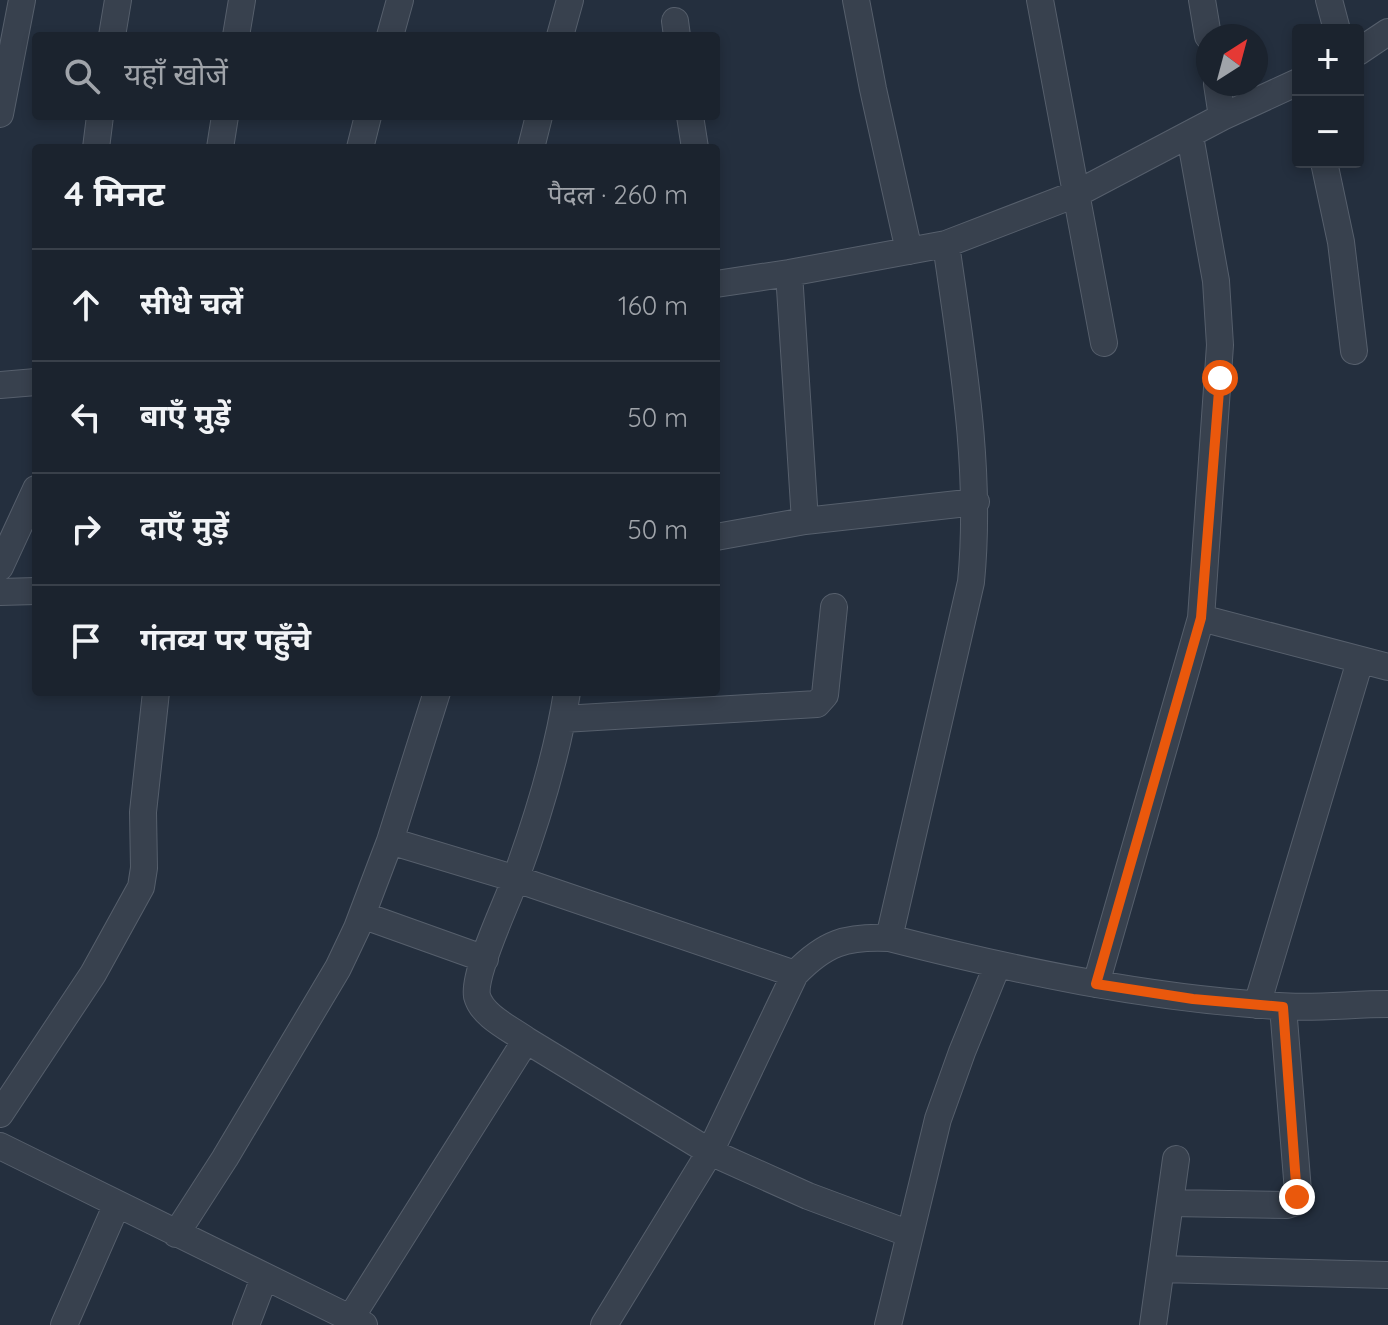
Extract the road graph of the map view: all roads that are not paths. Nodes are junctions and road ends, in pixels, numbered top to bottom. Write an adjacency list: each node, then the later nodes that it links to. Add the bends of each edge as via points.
1 (22, 0): 20 (street)
2 (118, 0): 12 (street)
3 (242, 0): 13 (street)
4 (400, 0): 14 (street)
5 (570, 0): 15 (street)
6 (856, 0): 36 (street)
7 (1040, 0): 34 (street)
8 (1202, 0): 10 (street)
9 (1329, 0): 11 (street)
10 (1206, 24)
11 (1335, 24)
12 (113, 32)
13 (237, 32)
14 (391, 32)
15 (561, 32)
16 (1388, 32): 17 (street)
17 (1364, 48)
18 (1292, 85): 21 (street)
19 (1219, 96): 21 (street)
20 (0, 114)
21 (1222, 117): 27 (street)
22 (100, 120): 28 (street)
23 (224, 120): 29 (street)
24 (367, 120): 30 (street)
25 (538, 120): 31 (street)
26 (691, 120): 32 (street)
27 (1190, 136): 34 (street); 51 (street, via 1216,281 1220,345)
28 (96, 144)
29 (221, 144)
30 (361, 144)
31 (532, 144)
32 (694, 144)
33 (1325, 168): 40 (street, via 1341,242)
34 (1076, 194): 35 (street); 39 (street)
35 (946, 244): 36 (street); 44 (street)
36 (909, 251): 37 (street)
37 (789, 273): 38 (street); 45 (street)
38 (720, 283)
39 (1104, 343)
40 (1354, 351)
41 (32, 382): 42 (street)
42 (0, 385)
43 (32, 498): 47 (street)
44 (976, 502): 45 (street); 61 (street, via 971,582)
45 (805, 521): 46 (street)
46 (720, 536)
47 (0, 567)
48 (32, 591): 49 (street)
49 (0, 592)
50 (834, 607): 57 (street, via 825,695 817,704)
51 (1201, 618): 52 (street); 65 (street)
52 (1360, 661): 53 (street); 67 (street)
53 (1388, 667)
54 (156, 696): 69 (street, via 141,887 93,974)
55 (436, 696): 58 (street)
56 (566, 696): 57 (street)
57 (563, 719): 59 (street)
58 (390, 841): 59 (street); 60 (street)
59 (516, 879): 62 (street); 64 (street)
60 (362, 915): 62 (street); 75 (street, via 306,1023)
61 (889, 938): 63 (street); 64 (street, via 833,943)
62 (485, 959): 68 (street, via 477,987 482,1007)
63 (997, 966): 65 (street); 76 (street, via 938,1119)
64 (795, 974): 71 (street)
65 (1096, 984): 67 (street)
66 (1388, 1004): 67 (street)
67 (1270, 1006): 73 (street, via 1296,1202)
68 (526, 1040): 71 (street); 80 (street)
69 (0, 1114)
70 (0, 1146): 74 (street)
71 (710, 1152): 76 (street); 83 (street)
72 (1176, 1159): 73 (street)
73 (1170, 1203): 77 (street)
74 (117, 1204): 75 (street); 81 (street)
75 (176, 1234): 79 (street)
76 (910, 1234): 84 (street)
77 (1161, 1269): 78 (street); 85 (street)
78 (1388, 1275)
79 (264, 1278): 80 (street); 82 (street)
80 (357, 1322)
81 (64, 1325)
82 (246, 1325)
83 (604, 1325)
84 (888, 1325)
85 (1153, 1325)

